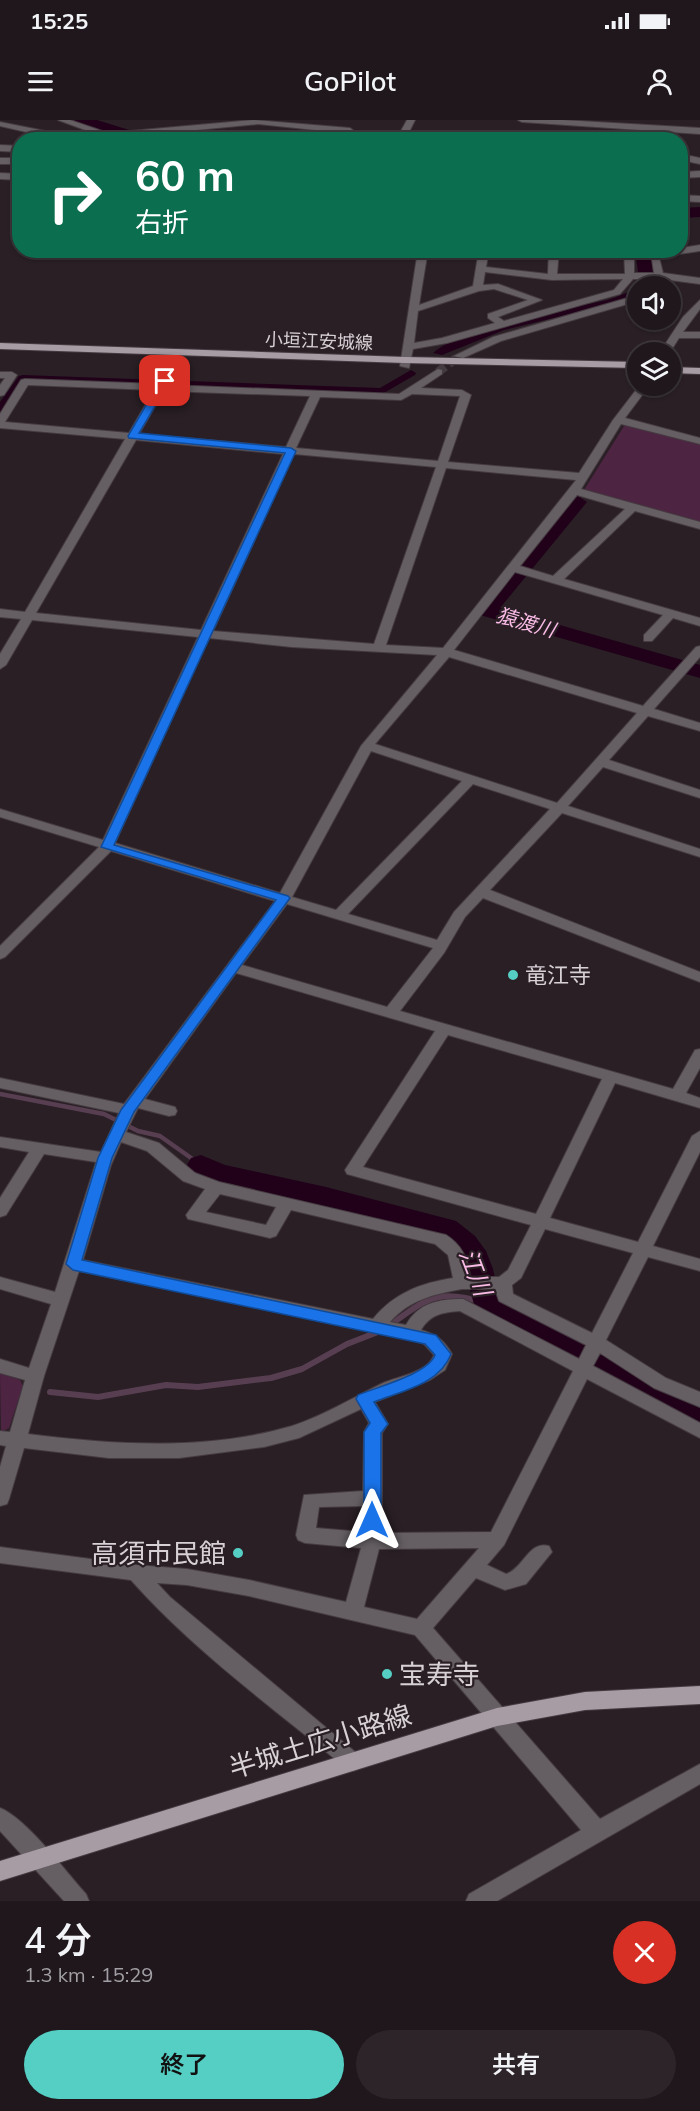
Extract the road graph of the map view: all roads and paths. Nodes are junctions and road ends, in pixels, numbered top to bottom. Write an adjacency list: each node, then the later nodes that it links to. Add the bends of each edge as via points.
1 (62, 120): 10 (street)
2 (172, 120): 7 (street)
3 (522, 120): 6 (street)
4 (258, 121): 7 (street); 12 (street)
5 (0, 122): 9 (street)
6 (642, 123): 8 (street)
7 (167, 130): 11 (street)
8 (700, 131)
9 (41, 132)
10 (98, 132)
11 (143, 132)
12 (349, 132)
13 (422, 258): 29 (street)
14 (483, 258): 18 (street)
15 (553, 258): 21 (street)
16 (630, 258): 19 (street)
17 (654, 258): 20 (street)
18 (482, 269): 21 (street); 26 (street)
19 (632, 276)
20 (658, 276)
21 (552, 277): 22 (street)
22 (627, 277)
23 (681, 279): 24 (street)
24 (700, 281)
25 (627, 284): 30 (street, via 617,292)
26 (478, 288): 29 (street); 30 (street, via 495,286 537,300 491,315)
27 (627, 301): 35 (street)
28 (700, 303): 32 (street)
29 (413, 310): 37 (street)
30 (501, 323): 31 (street)
31 (468, 335): 35 (street); 37 (street)
32 (675, 335): 33 (street); 34 (street)
33 (700, 336)
34 (671, 342)
35 (481, 343): 39 (street)
36 (0, 346): 40 (main road, 小垣江安城線)
37 (407, 347): 40 (street)
38 (0, 352): 40 (main road, 小垣江安城線)
39 (459, 356)
40 (405, 363): 41 (main road, 小垣江安城線); 44 (main road, 小垣江安城線)
41 (627, 364)
42 (681, 365): 43 (main road)
43 (700, 366)
44 (627, 369)
45 (681, 370): 46 (main road)
46 (700, 370)
47 (438, 372): 52 (street)
48 (0, 375): 49 (street)
49 (12, 375): 51 (street); 53 (street)
50 (196, 382): 51 (street)
51 (163, 384): 54 (street); 57 (street, via 25,382); 58 (street)
52 (411, 391): 54 (street, via 401,398); 61 (street, via 466,395)
53 (0, 393)
54 (316, 394): 60 (street)
55 (636, 396): 56 (street)
56 (618, 420): 59 (street); 62 (street)
57 (0, 423): 58 (street)
58 (132, 436): 60 (street); 70 (street)
59 (700, 441)
60 (291, 451): 61 (street); 72 (street)
61 (444, 464): 62 (street); 74 (street)
62 (582, 477): 63 (street)
63 (574, 491): 64 (street); 66 (street)
64 (632, 508): 65 (street); 67 (street)
65 (700, 526)
66 (518, 570): 67 (street); 76 (street)
67 (555, 581): 69 (street)
68 (0, 613): 70 (street)
69 (670, 614): 71 (street); 73 (street)
70 (28, 616): 72 (street); 77 (street)
71 (700, 622)
72 (205, 633): 74 (street); 86 (street)
73 (648, 638)
74 (379, 648): 76 (street)
75 (700, 650): 78 (street)
76 (446, 652): 78 (street); 80 (street)
77 (0, 665)
78 (647, 711): 79 (street); 81 (street)
79 (700, 727)
80 (367, 746): 82 (street); 89 (street)
81 (600, 762): 83 (street); 84 (street)
82 (471, 779): 84 (street); 90 (street)
83 (700, 794)
84 (559, 808): 87 (street); 88 (street)
85 (0, 813): 86 (street)
86 (107, 847): 89 (street); 92 (street)
87 (700, 853)
88 (481, 892): 91 (street, via 459,915); 94 (street)
89 (284, 898): 90 (street); 93 (street)
90 (339, 915): 91 (street)
91 (440, 946): 95 (street)
92 (0, 954)
93 (232, 967): 95 (street); 102 (street)
94 (700, 977)
95 (390, 1014): 96 (street)
96 (444, 1029): 98 (street); 112 (street, via 353,1170)
97 (700, 1054): 100 (street)
98 (610, 1078): 100 (street); 112 (street)
99 (0, 1083): 102 (street)
100 (676, 1096): 101 (street)
101 (700, 1103)
102 (131, 1106): 103 (street); 104 (street)
103 (169, 1111)
104 (116, 1136): 108 (street); 109 (street, via 153,1147 189,1177)
105 (700, 1136): 113 (street)
106 (0, 1142): 107 (street)
107 (40, 1148): 108 (street); 111 (street)
108 (105, 1158): 114 (street)
109 (216, 1187): 110 (street); 110 (street, via 194,1215 270,1232)
110 (287, 1202): 117 (street, via 440,1239 459,1256)
111 (0, 1212)
112 (540, 1219): 113 (street); 118 (street, via 515,1274)
113 (644, 1249): 115 (street); 122 (street)
114 (73, 1264): 119 (street); 120 (street)
115 (700, 1265)
116 (0, 1283): 119 (street)
117 (463, 1283): 118 (street); 120 (street, via 413,1294 386,1313)
118 (502, 1283): 122 (street, via 505,1297)
119 (61, 1300): 125 (street)
120 (377, 1326): 121 (street)
121 (404, 1332): 124 (street, via 426,1310 463,1305); 126 (street, via 430,1339 443,1354 439,1365)
122 (594, 1343): 124 (street); 127 (street, via 660,1383)
123 (0, 1366): 125 (street)
124 (582, 1368): 128 (street); 132 (street)
125 (35, 1376): 129 (street)
126 (364, 1399): 129 (street, via 299,1431 264,1440 179,1451 109,1451); 130 (street, via 379,1424 373,1432)
127 (700, 1400)
128 (700, 1431)
129 (8, 1439): 131 (street)
130 (372, 1498): 133 (street); 133 (street, via 311,1500 305,1535)
131 (0, 1499)
132 (496, 1540): 133 (street); 136 (street)
133 (372, 1541): 138 (street)
134 (542, 1552): 136 (street, via 519,1578 505,1582)
135 (0, 1555): 137 (street)
136 (471, 1567): 139 (street)
137 (136, 1573): 138 (street, via 187,1577); 142 (street, via 163,1603)
138 (352, 1611): 139 (street)
139 (420, 1628): 141 (street)
140 (700, 1695): 141 (main road, 半城土広小路線, via 585,1701)
141 (497, 1717): 142 (main road, 半城土広小路線); 145 (street)
142 (353, 1761): 146 (main road, 半城土広小路線)
143 (700, 1773): 145 (street)
144 (0, 1818): 146 (street)
145 (598, 1830): 148 (street)
146 (40, 1858): 147 (main road, 半城土広小路線); 149 (street)
147 (0, 1871)
148 (480, 1900)
149 (78, 1901)

